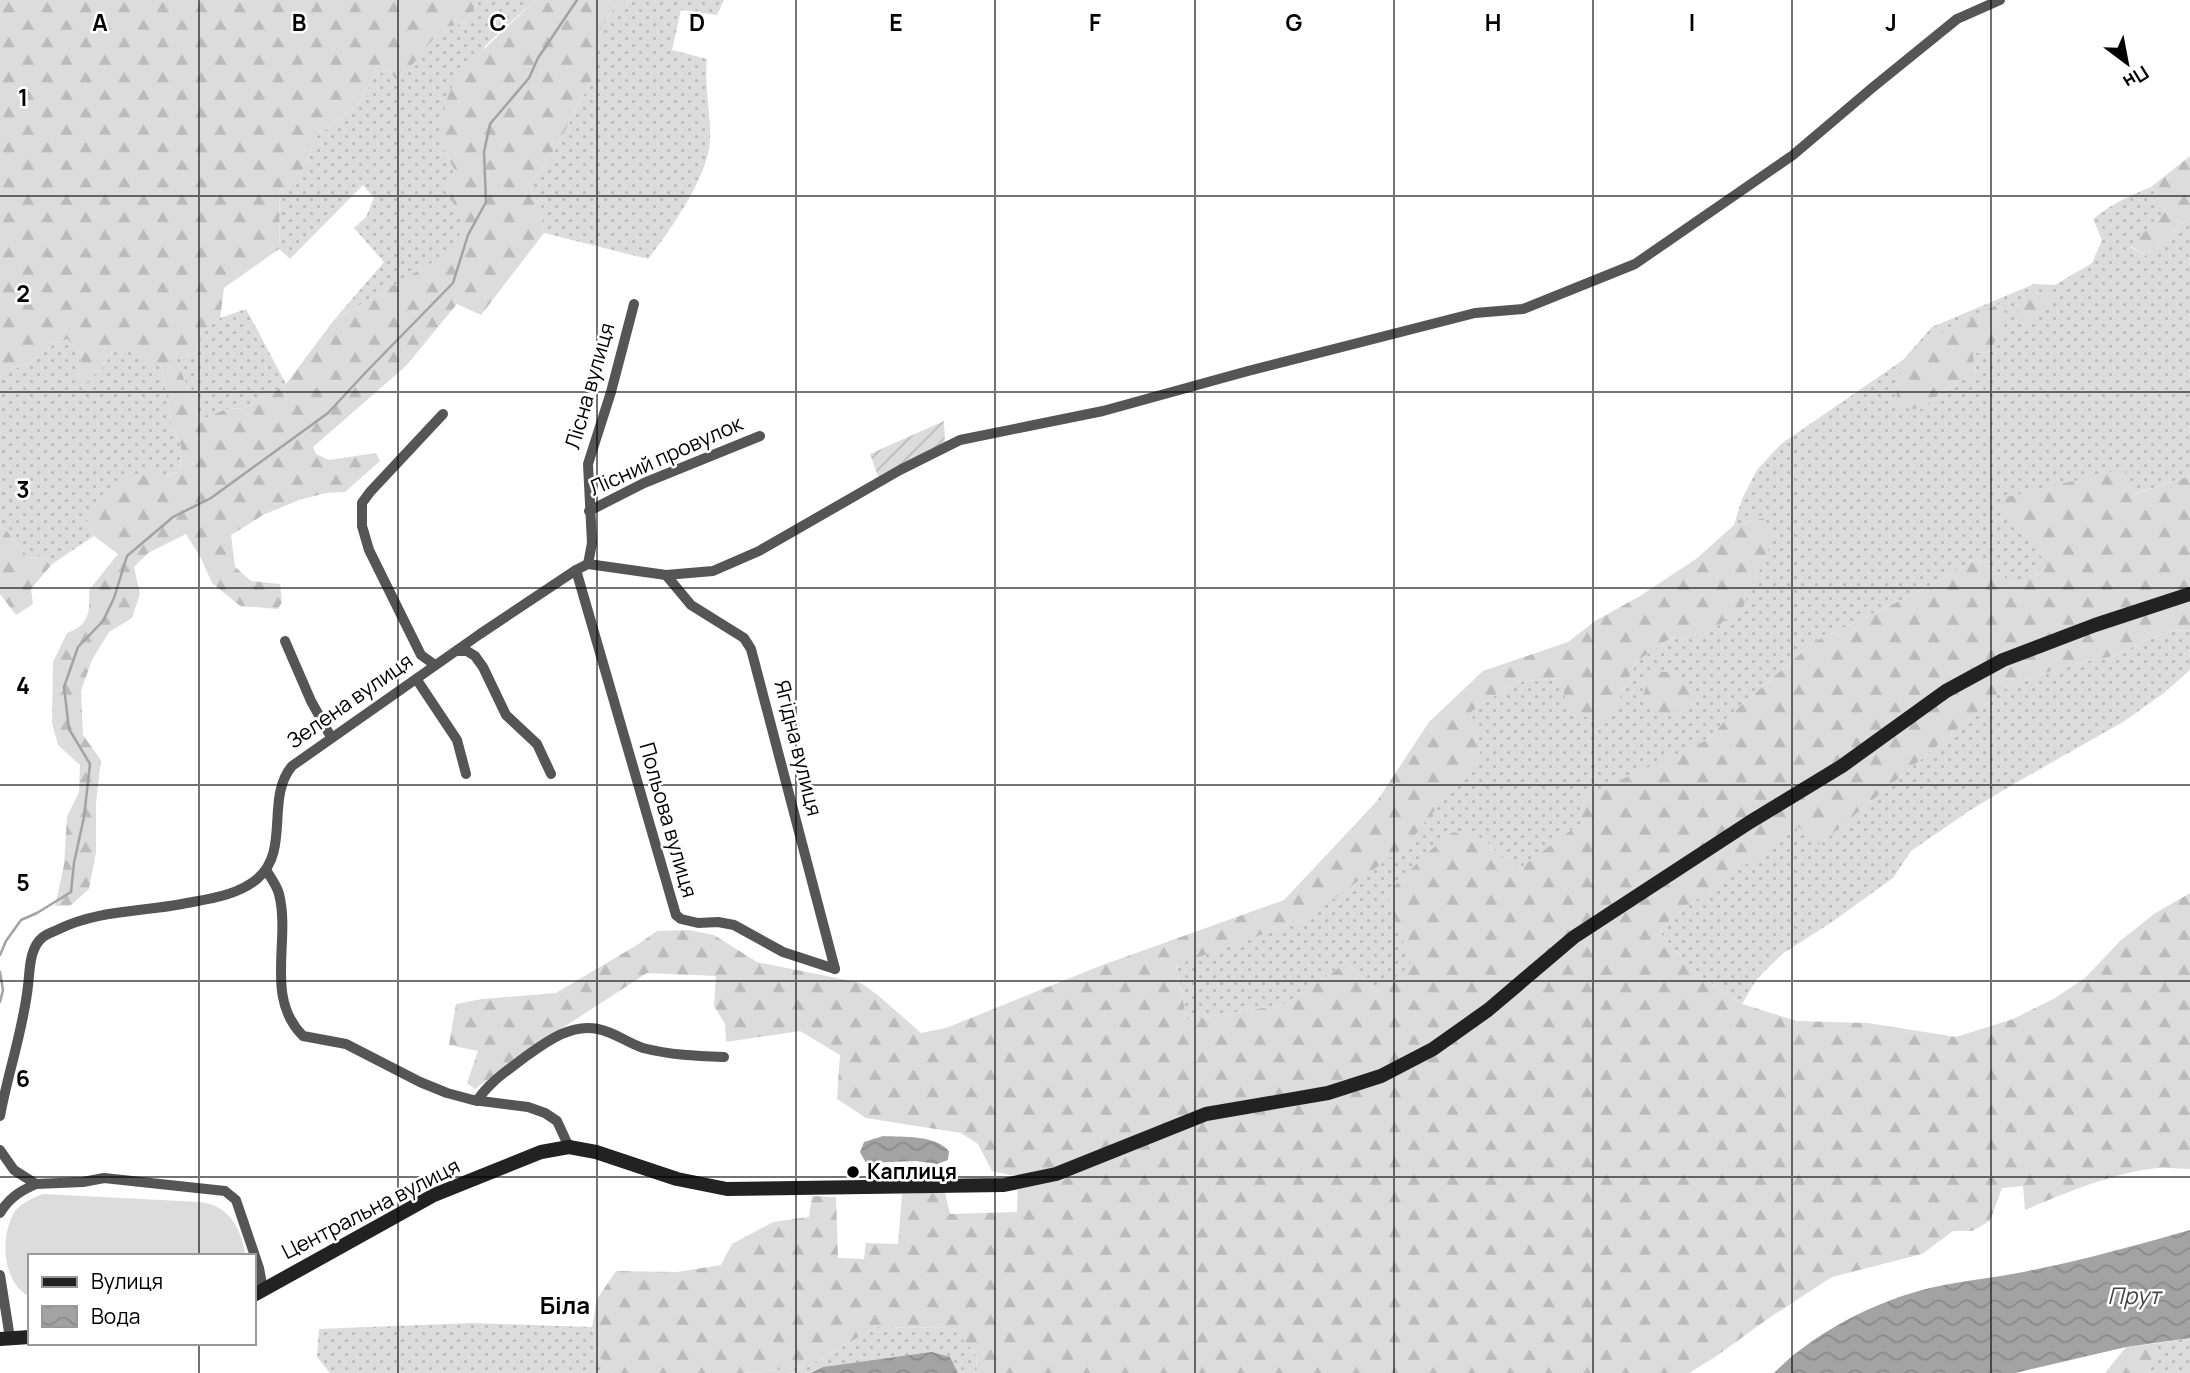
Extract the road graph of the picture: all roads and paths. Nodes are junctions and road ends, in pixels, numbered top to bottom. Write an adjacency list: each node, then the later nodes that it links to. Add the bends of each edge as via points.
1 (2000, 0): 8 (street, via 1957,19 1793,155 1634,264 1523,309 1475,313 1103,411 960,440 759,551 713,571)
2 (634, 304): 5 (street, Лісна вулиця, via 587,464)
3 (443, 414): 12 (street, via 370,492 361,515 369,550 421,655)
4 (760, 436): 5 (street, Лісний провулок, via 644,483)
5 (589, 511): 6 (street, Лісна вулиця, via 592,543)
6 (588, 564): 7 (street, Зелена вулиця); 8 (street)
7 (576, 570): 11 (street, Зелена вулиця); 18 (street, Польова вулиця, via 676,915 698,923 734,925 783,952)
8 (666, 575): 18 (street, Ягідна вулиця, via 691,605 744,638 751,649)
9 (2190, 594): 22 (main road, Центральна вулиця, via 2003,660 1946,691 1842,766 1574,937 1488,1010 1433,1049 1381,1076 1328,1093 1206,1114 1056,1174 1004,1185 727,1189)
10 (285, 641): 14 (street)
11 (457, 651): 12 (street, Зелена вулиця); 16 (street, via 475,656 506,715 537,744)
12 (435, 665): 13 (street, Зелена вулиця)
13 (417, 680): 14 (street, Зелена вулиця); 15 (street, via 457,740)
14 (331, 737): 17 (street, Зелена вулиця, via 286,773 278,832)
15 (466, 774)
16 (551, 774)
17 (266, 870): 20 (street, via 279,891 282,992 296,1029 303,1036 346,1044 420,1082); 21 (street, via 256,881 220,896 101,914 42,937 33,950 21,1030)
18 (835, 970)
19 (724, 1057): 20 (street, via 643,1048 597,1029 566,1031 498,1077)
20 (477, 1101): 22 (street, via 545,1113 556,1121)
21 (0, 1116)
22 (569, 1147): 29 (main road, Центральна вулиця, via 541,1152 434,1195)
23 (0, 1150): 24 (street, via 14,1170)
24 (36, 1184): 25 (street, via 19,1191); 26 (street, via 104,1178 225,1191 236,1200)
25 (0, 1213)
26 (254, 1254)
27 (256, 1259): 29 (street)
28 (0, 1275): 31 (street)
29 (258, 1292)
30 (28, 1337): 31 (main road)
31 (5, 1338)

